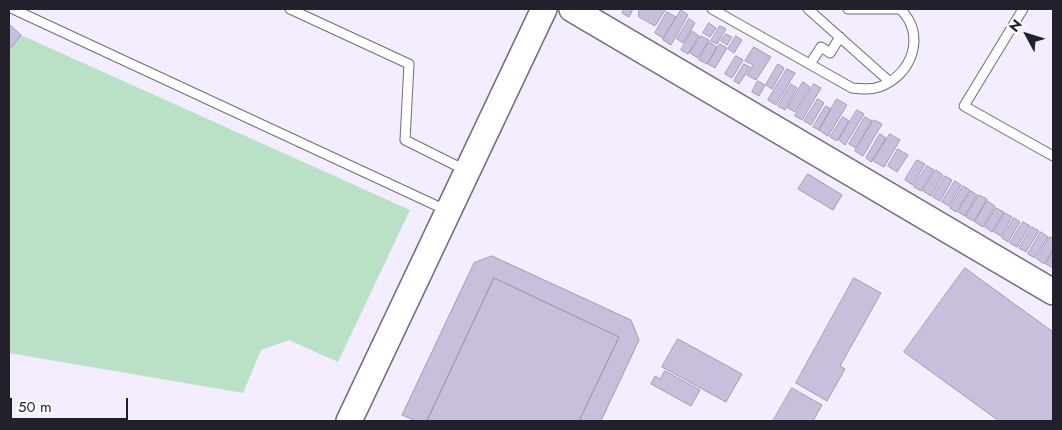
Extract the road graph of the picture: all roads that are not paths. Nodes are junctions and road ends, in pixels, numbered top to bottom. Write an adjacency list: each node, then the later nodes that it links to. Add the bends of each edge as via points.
1 (13, 9): 15 (lane)
2 (290, 9): 14 (lane, via 409,64 405,140)
3 (544, 9): 14 (street)
4 (572, 9): 16 (street)
5 (712, 9): 11 (lane)
6 (808, 9): 10 (lane)
7 (848, 9): 8 (lane)
8 (900, 9): 12 (lane, via 912,25 914,44 905,67)
9 (1023, 9): 13 (lane, via 964,106)
10 (840, 37): 11 (lane, via 830,53 821,47); 12 (lane)
11 (810, 64): 12 (lane, via 852,88 869,90)
12 (890, 82)
13 (1053, 156)
14 (467, 171): 15 (street)
15 (448, 211): 17 (street)
16 (1053, 292)
17 (349, 421)

